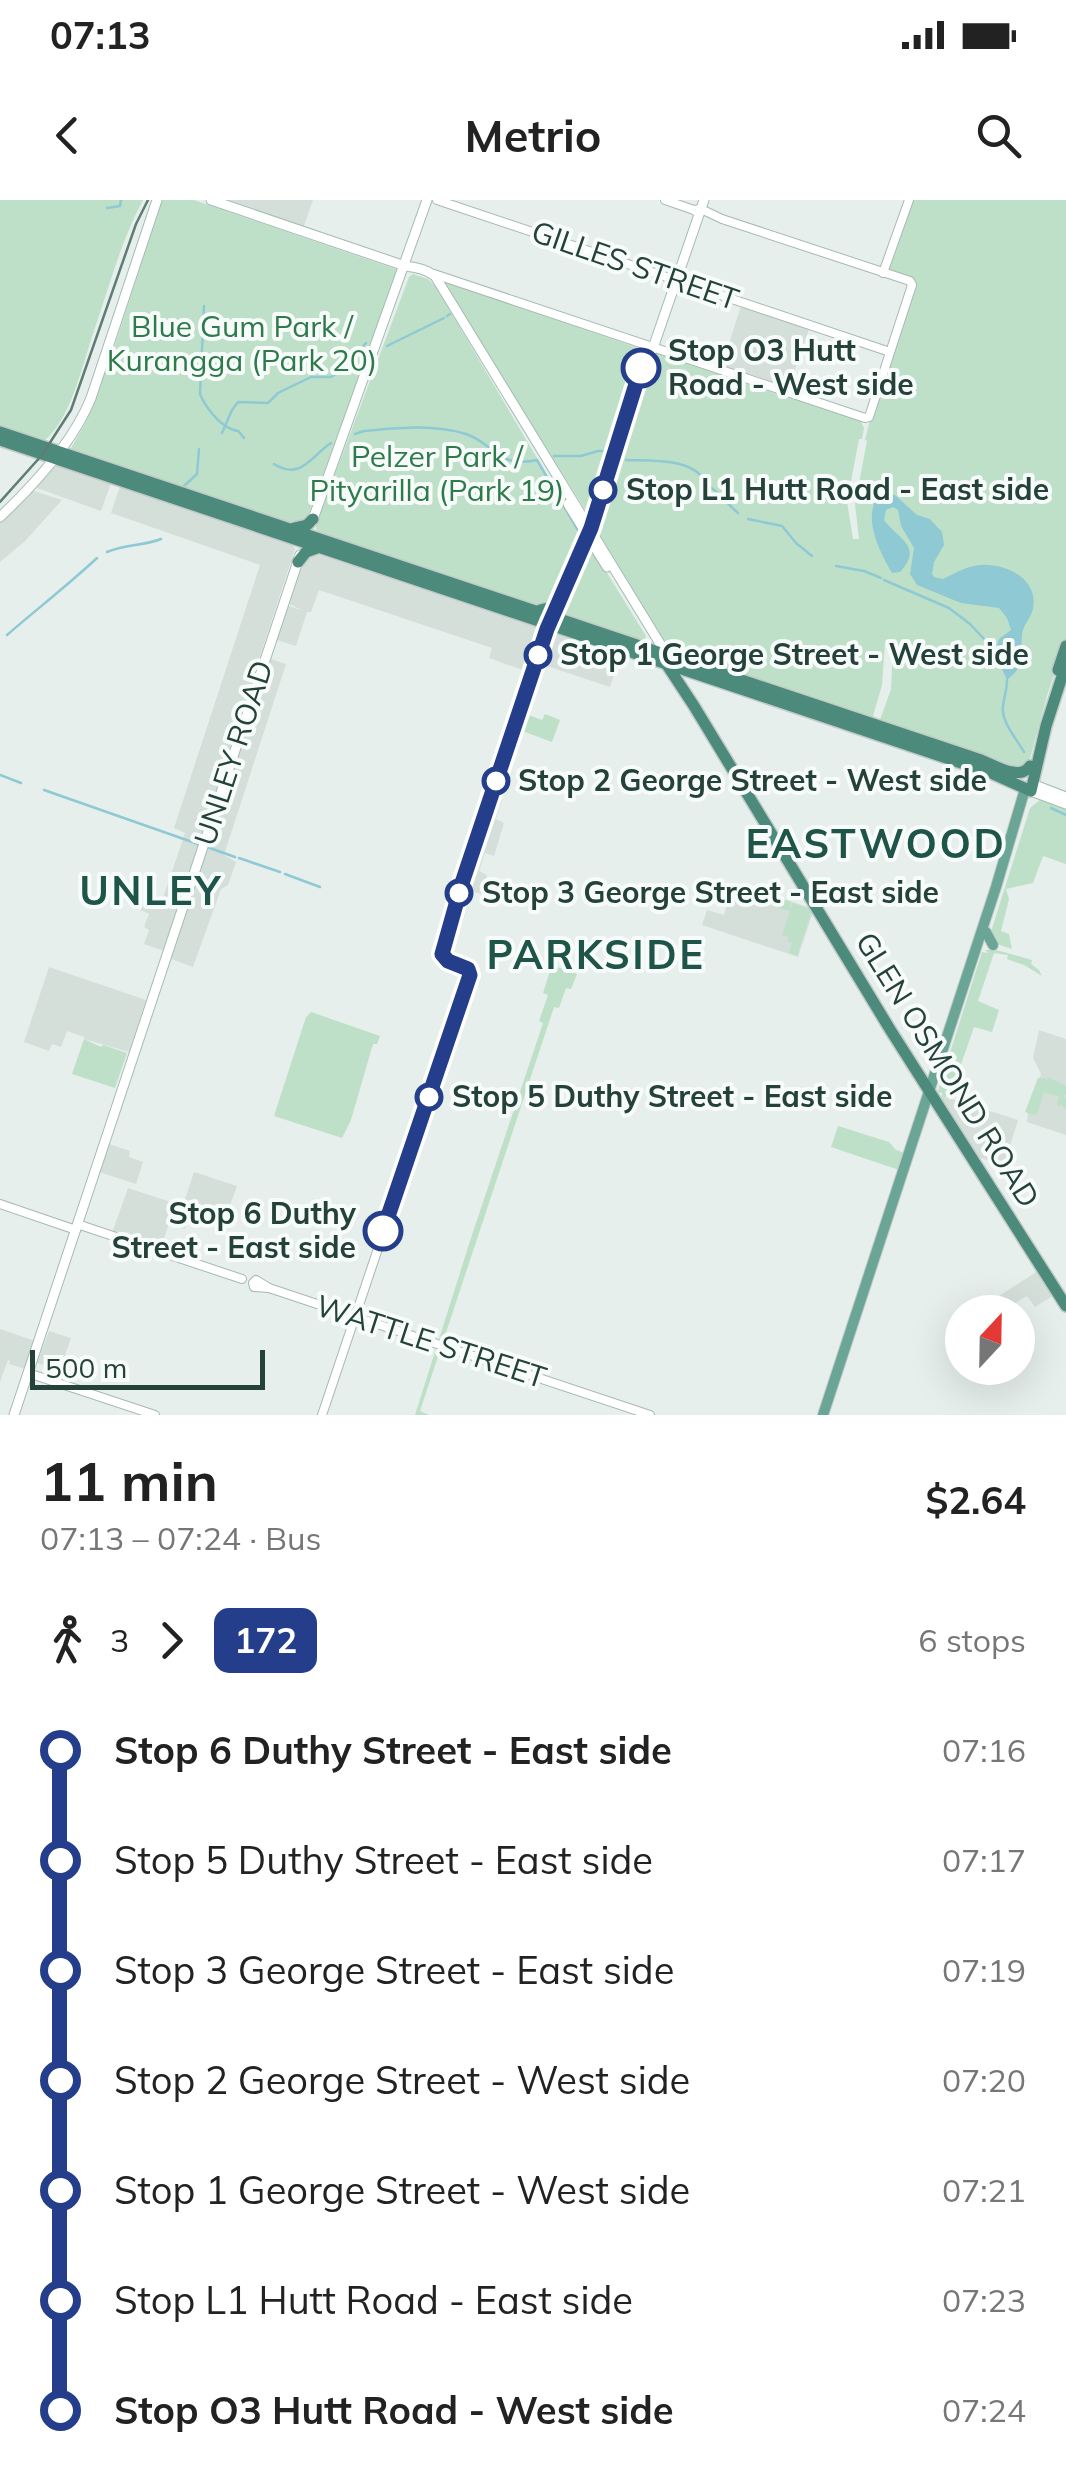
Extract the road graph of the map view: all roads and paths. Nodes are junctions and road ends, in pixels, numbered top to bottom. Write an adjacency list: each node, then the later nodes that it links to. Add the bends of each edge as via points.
1 (154, 200): 18 (main road, via 88,397)
2 (211, 200): 9 (main road)
3 (428, 200): 9 (main road, UNLEY ROAD)
4 (437, 200): 12 (street, GILLES STREET)
5 (665, 200): 8 (street)
6 (894, 200): 7 (street)
7 (908, 202): 11 (street)
8 (699, 207): 11 (street); 12 (main road)
9 (405, 266): 10 (main road); 14 (main road); 22 (main road, UNLEY ROAD)
10 (430, 272): 13 (street); 14 (main road, GLEN OSMOND ROAD)
11 (883, 273): 16 (street, via 912,285)
12 (674, 279): 15 (main road); 16 (street, GILLES STREET)
13 (456, 282): 14 (street); 15 (street)
14 (438, 285): 24 (main road, GLEN OSMOND ROAD)
15 (651, 347): 16 (street, via 861,417 869,417); 24 (main road)
16 (890, 352)
17 (2, 437): 18 (highway)
18 (54, 454): 19 (highway); 20 (main road)
19 (157, 489): 21 (highway); 23 (highway)
20 (2, 515)
21 (250, 515): 23 (highway); 25 (highway)
22 (313, 519): 25 (highway); 26 (main road, UNLEY ROAD)
23 (269, 531): 25 (highway)
24 (589, 532): 29 (main road); 34 (main road, GLEN OSMOND ROAD)
25 (290, 533): 26 (highway); 28 (main road)
26 (306, 539): 27 (highway); 28 (main road, UNLEY ROAD)
27 (330, 548): 28 (highway, via 309,550); 30 (highway)
28 (298, 562): 49 (main road, UNLEY ROAD)
29 (558, 601): 30 (highway); 31 (main road)
30 (529, 612): 31 (highway)
31 (550, 620): 34 (highway); 51 (street, via 442,951 441,957 468,972)
32 (1066, 646): 36 (highway)
33 (1066, 664): 38 (highway)
34 (672, 665): 35 (highway, GLEN OSMOND ROAD); 35 (highway, GLEN OSMOND ROAD); 37 (highway); 38 (highway, via 991,773)
35 (694, 706): 42 (highway, GLEN OSMOND ROAD)
36 (1030, 766): 37 (highway, via 1020,773); 38 (highway)
37 (1003, 770): 38 (highway)
38 (1025, 791): 39 (main road); 39 (main road); 40 (main road); 43 (main road)
39 (1066, 801)
40 (986, 932): 41 (main road); 44 (main road)
41 (992, 946)
42 (918, 1072): 43 (highway); 44 (highway, GLEN OSMOND ROAD)
43 (934, 1074): 44 (main road)
44 (930, 1093): 45 (main road); 46 (highway, GLEN OSMOND ROAD); 47 (main road)
45 (926, 1113): 46 (highway); 47 (main road)
46 (944, 1113): 50 (highway, GLEN OSMOND ROAD)
47 (908, 1158): 57 (main road)
48 (0, 1204): 49 (street, WATTLE STREET)
49 (76, 1227): 51 (street, WATTLE STREET); 52 (main road, UNLEY ROAD)
50 (1066, 1306)
51 (354, 1317): 55 (street); 56 (street, WATTLE STREET)
52 (28, 1374): 53 (main road, UNLEY ROAD); 54 (street)
53 (14, 1415)
54 (155, 1415)
55 (322, 1415)
56 (650, 1415)
57 (823, 1415)

